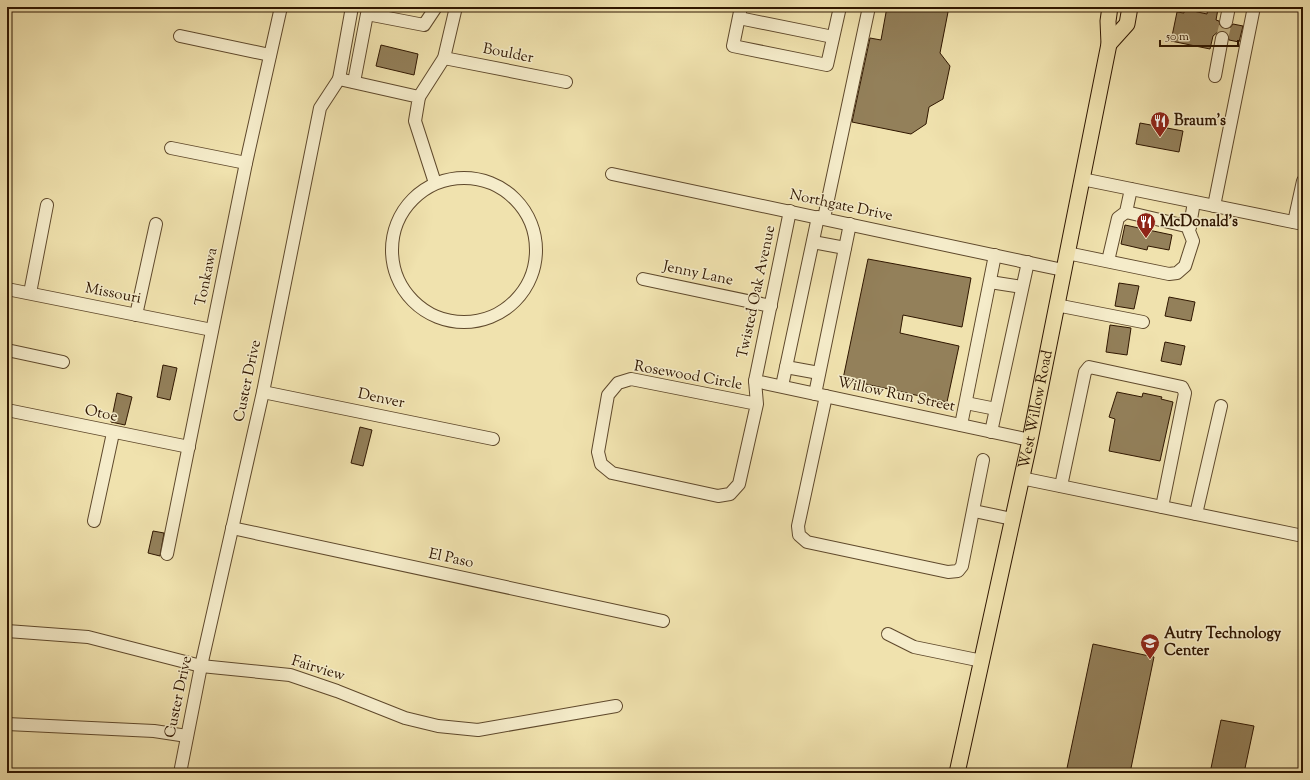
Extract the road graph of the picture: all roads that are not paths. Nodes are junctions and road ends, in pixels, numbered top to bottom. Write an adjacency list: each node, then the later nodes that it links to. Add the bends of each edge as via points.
1 (281, 7): 18 (street, Tonkawa)
2 (436, 7): 12 (street, via 424,25)
3 (456, 7): 19 (street)
4 (840, 7): 15 (street)
5 (869, 7): 38 (street)
6 (1110, 7): 17 (main road, West Willow Road)
7 (1130, 7): 17 (main road, via 1127,24)
8 (1229, 7): 13 (street)
9 (1254, 7): 35 (street)
10 (352, 9): 12 (street); 21 (street)
11 (740, 12): 15 (street); 15 (street, via 733,46 828,65)
12 (367, 14): 22 (street)
13 (1226, 22)
14 (180, 36): 18 (street)
15 (833, 37)
16 (1222, 38): 20 (street)
17 (1109, 44): 28 (main road, West Willow Road)
18 (270, 55): 26 (street, Tonkawa)
19 (444, 58): 23 (street, Boulder); 24 (street)
20 (1215, 76)
21 (339, 79): 22 (street); 66 (street, Custer Drive, via 320,108)
22 (354, 82): 24 (street)
23 (566, 82)
24 (418, 97): 30 (street, via 414,121)
25 (171, 148): 26 (street)
26 (246, 163): 59 (street, Tonkawa)
27 (612, 174): 36 (street, Northgate Drive)
28 (1082, 179): 31 (street); 45 (main road, West Willow Road)
29 (1303, 180): 32 (street)
30 (435, 183): 30 (street, via 423,190 405,207 394,230 391,255 397,280 420,309 442,320 467,324 499,314 518,298 531,277 536,242 528,217 513,197 492,183 467,178)
31 (1131, 189): 33 (street); 37 (street)
32 (1302, 194): 39 (street)
33 (1194, 202): 35 (street); 42 (street)
34 (48, 205): 54 (street)
35 (1214, 206): 39 (street)
36 (790, 211): 38 (street, Northgate Drive); 56 (street, Twisted Oak Avenue)
37 (1126, 212): 42 (street); 47 (street, via 1118,218)
38 (821, 218): 41 (street, Northgate Drive); 43 (street)
39 (1298, 223)
40 (156, 224): 57 (street)
41 (850, 224): 44 (street); 46 (street, Northgate Drive)
42 (1190, 227): 47 (street, via 1193,241 1185,266 1177,273 1169,274)
43 (813, 242): 44 (street); 62 (street)
44 (845, 248): 63 (street)
45 (1067, 253): 47 (street); 49 (main road, West Willow Road)
46 (996, 255): 48 (street, Northgate Drive); 51 (street)
47 (1108, 261)
48 (1028, 262): 49 (street, Northgate Drive); 52 (street)
49 (1063, 270): 55 (main road, West Willow Road)
50 (643, 279): 56 (street, Jenny Lane)
51 (990, 282): 52 (street); 69 (street)
52 (1022, 287): 71 (street)
53 (7, 289): 54 (street, Missouri)
54 (30, 293): 57 (street, Missouri)
55 (1056, 305): 58 (street); 77 (main road, West Willow Road)
56 (771, 306): 64 (street, Twisted Oak Avenue)
57 (136, 315): 59 (street, Missouri)
58 (1143, 322)
59 (212, 330): 78 (street, Tonkawa)
60 (7, 350): 61 (street)
61 (63, 362)
62 (786, 366): 63 (street); 65 (street)
63 (820, 373): 67 (street)
64 (755, 381): 65 (street, Willow Run Street); 68 (street, Twisted Oak Avenue)
65 (782, 386): 67 (street, Willow Run Street)
66 (263, 392): 76 (street, Denver); 88 (street, Custer Drive)
67 (820, 395): 73 (street, Willow Run Street); 84 (street, via 798,526 799,535 807,542 948,572 958,571 962,566)
68 (757, 404): 82 (street, Twisted Oak Avenue, via 740,484); 82 (street, Rosewood Circle, via 631,379 618,383 608,395 598,452 601,464 612,474 718,496)
69 (966, 404): 71 (street); 73 (street)
70 (1221, 406): 85 (street)
71 (996, 409): 74 (street)
72 (7, 410): 75 (street, Otoe)
73 (961, 426): 74 (street, Willow Run Street)
74 (991, 432): 77 (street, Willow Run Street)
75 (113, 433): 78 (street, Otoe); 87 (street)
76 (493, 439)
77 (1030, 440): 80 (main road, West Willow Road)
78 (189, 447): 90 (street, Tonkawa)
79 (983, 460): 84 (street)
80 (1021, 478): 81 (street); 86 (main road, West Willow Road)
81 (1061, 486): 83 (street); 83 (street, via 1085,372 1089,367 1117,372 1182,387 1185,392)
82 (730, 494)
83 (1162, 507): 85 (street)
84 (974, 511): 86 (street)
85 (1196, 514): 89 (street)
86 (1012, 519): 94 (main road, West Willow Road)
87 (94, 521)
88 (232, 528): 91 (street, El Paso); 95 (street, Custer Drive)
89 (1303, 536)
90 (167, 554)
91 (663, 621)
92 (7, 632): 95 (street, Fairview, via 88,637)
93 (888, 634): 94 (street, via 914,647)
94 (982, 661): 100 (main road, West Willow Road)
95 (201, 666): 96 (street, Fairview, via 290,675 405,718 438,726 478,730); 98 (street, Custer Drive)
96 (616, 706)
97 (7, 724): 98 (street, via 154,731)
98 (187, 736): 99 (street, Custer Drive)
99 (180, 773)
100 (957, 773)

